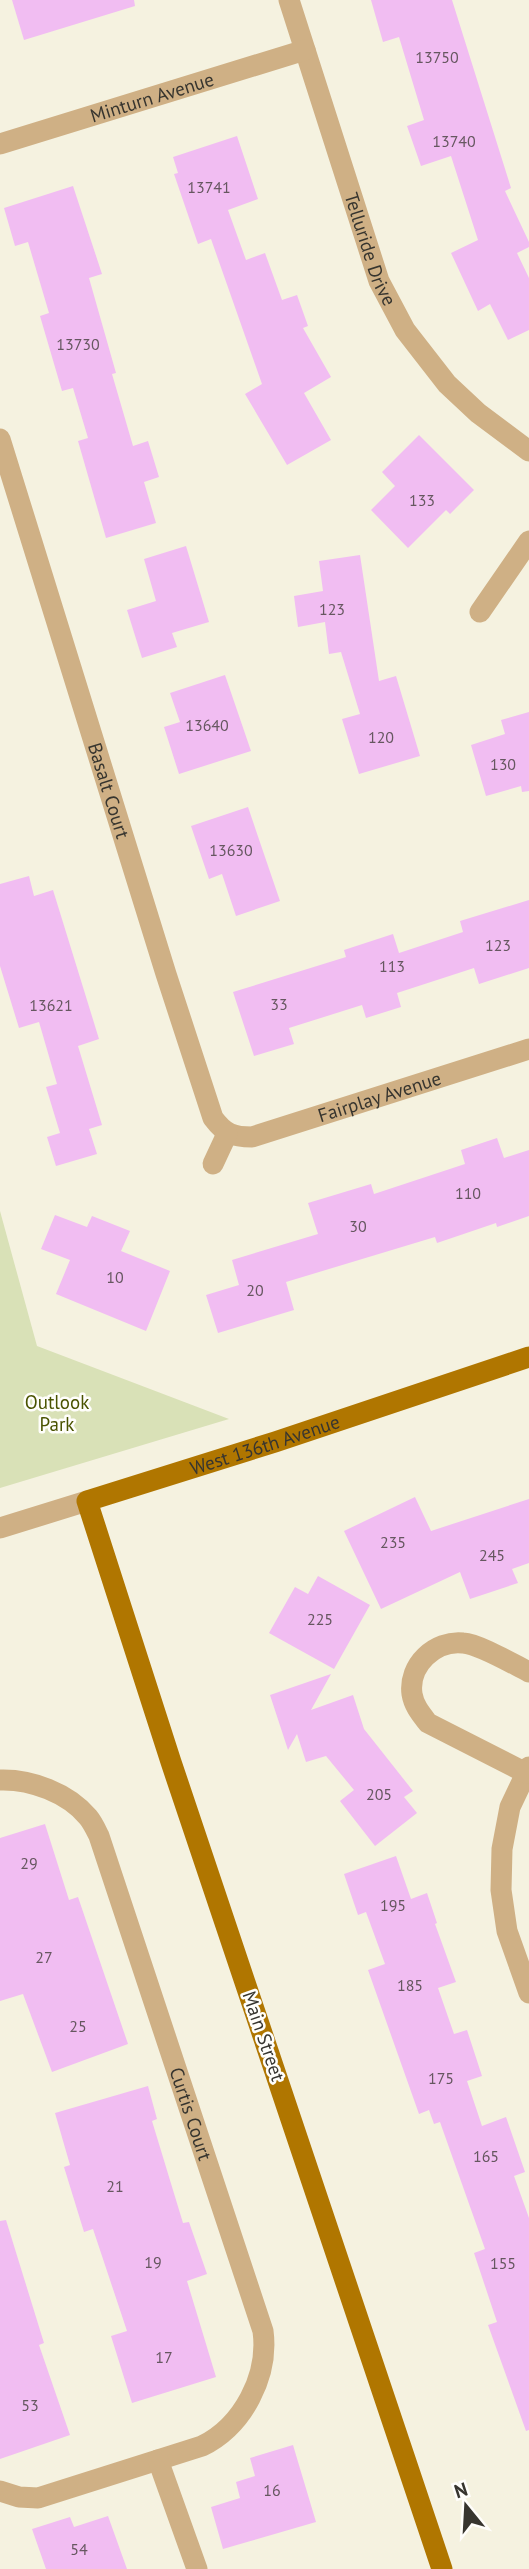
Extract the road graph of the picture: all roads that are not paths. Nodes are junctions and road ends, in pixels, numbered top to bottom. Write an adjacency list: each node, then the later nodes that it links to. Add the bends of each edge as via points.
1 (289, 0): 2 (street, Telluride Drive)
2 (305, 50): 3 (street, Minturn Avenue); 5 (street, Telluride Drive, via 370,261 405,330 447,384)
3 (0, 144)
4 (0, 439): 9 (street, Basalt Court, via 213,1118)
5 (529, 451)
6 (529, 541): 7 (street)
7 (480, 612)
8 (529, 1049): 9 (street, Fairplay Avenue, via 252,1137)
9 (227, 1134): 10 (street)
10 (213, 1164)
11 (529, 1357): 12 (main road, West 136th Avenue)
12 (87, 1501): 13 (street, West 136th Avenue); 21 (main road, Main Street)
13 (0, 1528)
14 (529, 1672): 15 (street, via 466,1643 450,1643 421,1660 413,1676 412,1694 428,1723)
15 (528, 1770): 17 (street, via 510,1807 501,1890 508,1931)
16 (0, 1780): 18 (street, Curtis Court, via 20,1780 70,1801 89,1818 99,1836 263,2331 260,2374 232,2424 202,2446)
17 (529, 1993)
18 (158, 2460): 19 (street, Curtis Court, via 38,2498); 20 (street)
19 (0, 2491)
20 (197, 2569)
21 (442, 2569)

